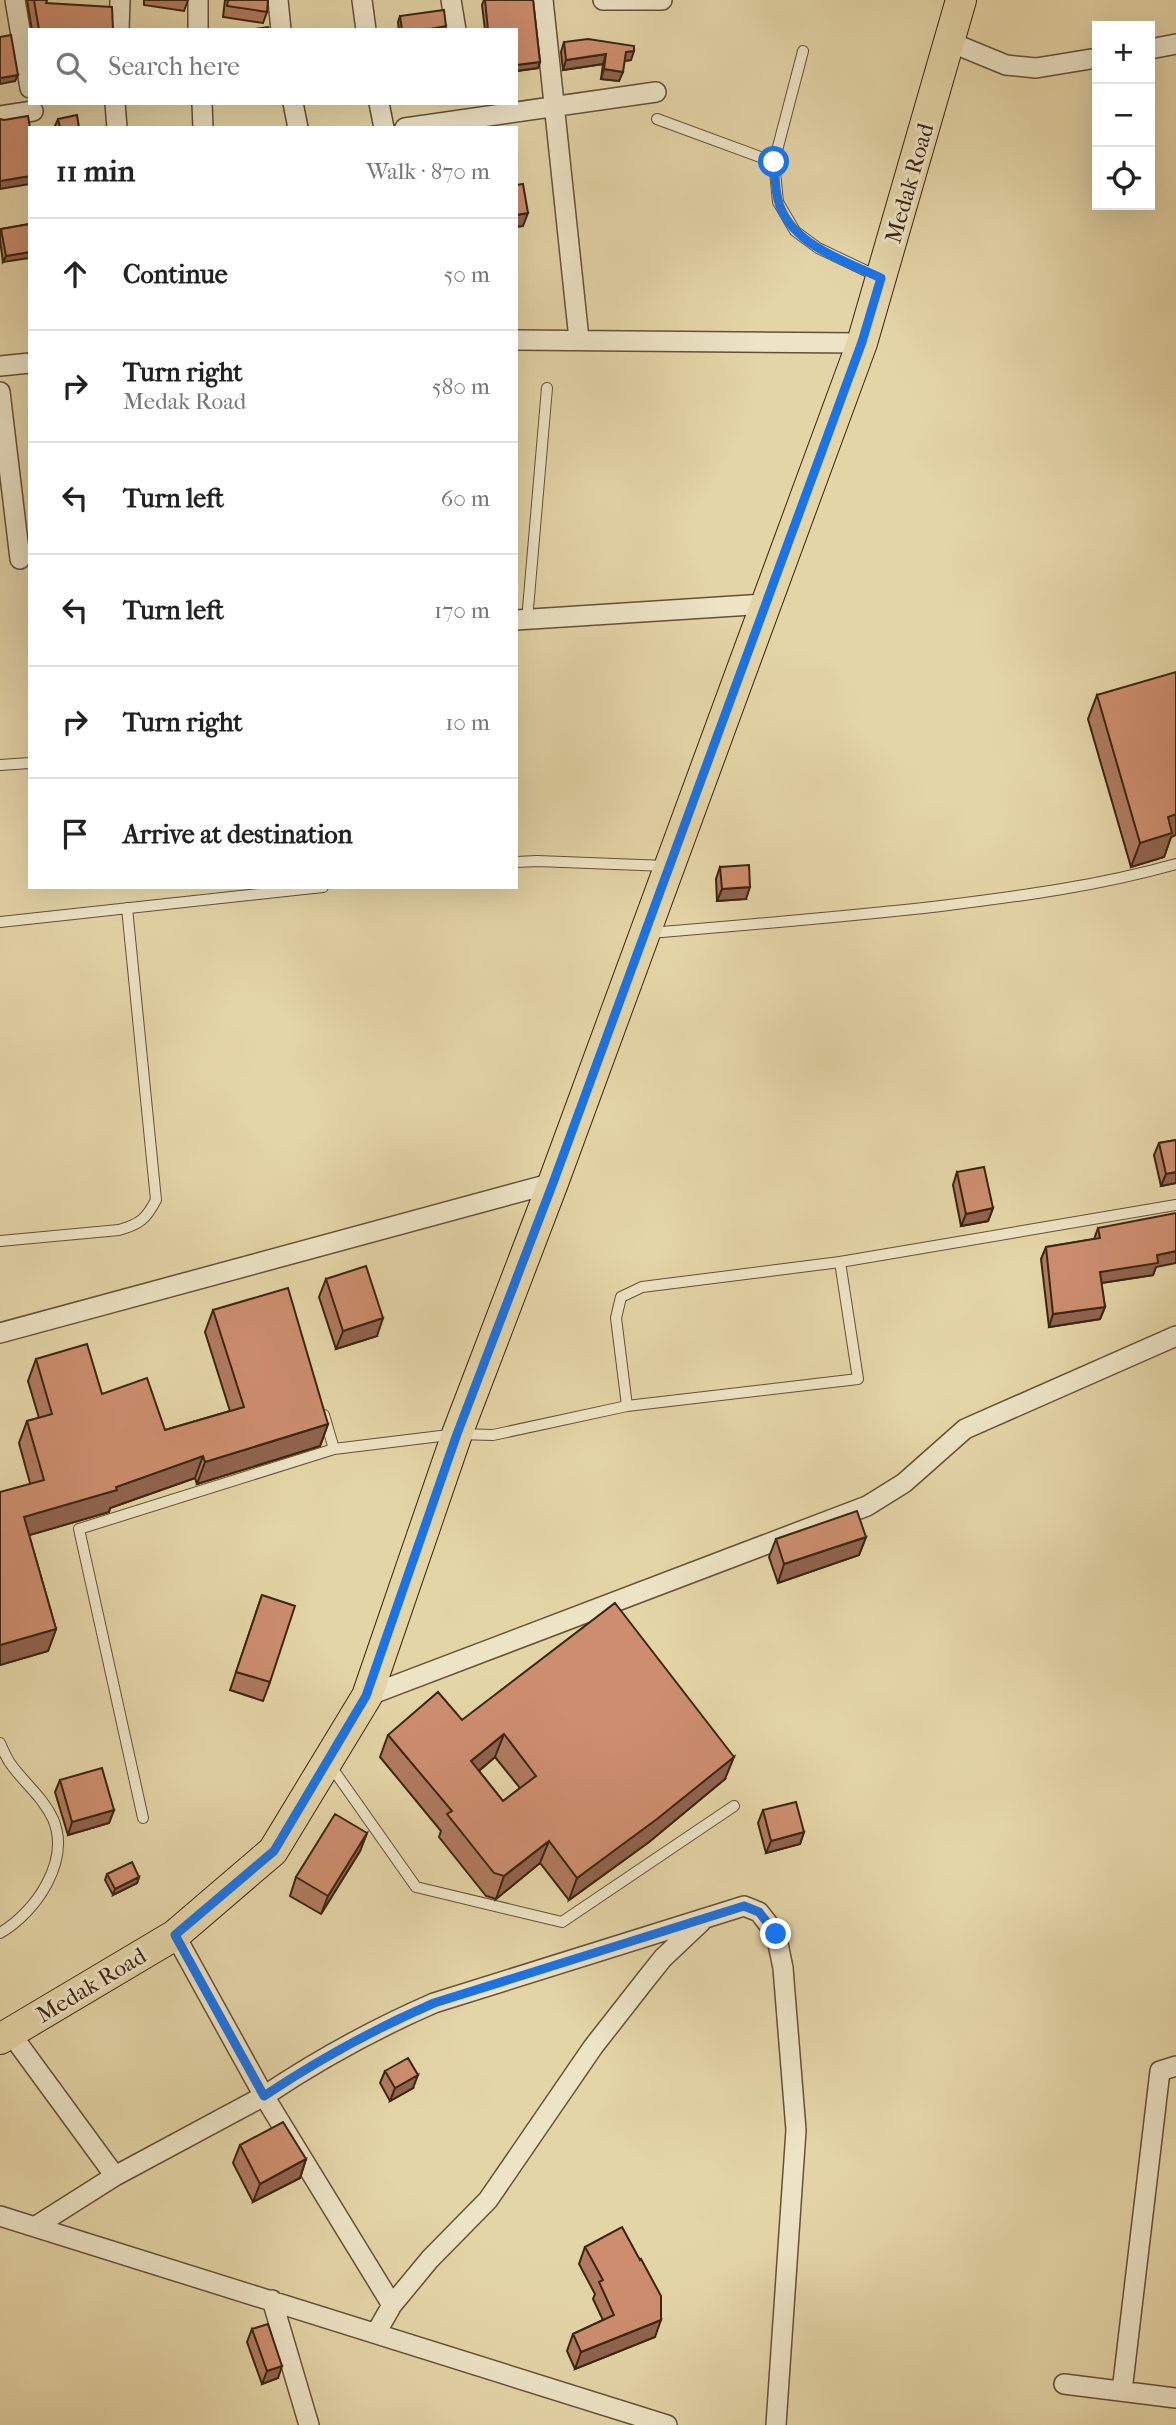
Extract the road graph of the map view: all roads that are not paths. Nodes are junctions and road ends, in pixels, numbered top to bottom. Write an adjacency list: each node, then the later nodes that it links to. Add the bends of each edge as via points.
1 (15, 0): 21 (street)
2 (120, 0): 11 (street)
3 (198, 0): 12 (street)
4 (278, 0): 13 (street)
5 (362, 0): 14 (street)
6 (451, 0): 15 (street)
7 (543, 0): 27 (street)
8 (603, 0): 9 (street)
9 (662, 0)
10 (961, 0): 16 (main road, Medak Road)
11 (118, 28)
12 (198, 28)
13 (281, 28)
14 (366, 28)
15 (456, 28)
16 (950, 42): 20 (street, via 1006,65 1036,68); 38 (main road, Medak Road)
17 (1176, 44): 18 (street)
18 (1155, 47)
19 (803, 51): 37 (lane)
20 (1092, 59)
21 (28, 76)
22 (656, 92): 27 (street)
23 (115, 105): 32 (street)
24 (202, 105): 33 (street)
25 (293, 105): 34 (street)
26 (379, 105): 35 (street)
27 (556, 106): 30 (street); 39 (street)
28 (34, 114): 29 (street)
29 (0, 116)
30 (468, 117): 36 (street)
31 (657, 119): 37 (lane)
32 (117, 126)
33 (203, 126)
34 (298, 126)
35 (384, 126)
36 (416, 126)
37 (774, 162): 38 (lane, via 778,202 795,231)
38 (881, 278): 41 (main road, Medak Road)
39 (579, 339): 40 (street); 41 (street)
40 (518, 340)
41 (862, 342): 47 (main road, Medak Road)
42 (28, 363): 43 (street)
43 (0, 366)
44 (547, 388): 48 (lane)
45 (0, 392): 46 (street)
46 (20, 559)
47 (766, 604): 48 (street); 53 (main road, Medak Road)
48 (522, 620)
49 (28, 763): 50 (lane)
50 (0, 765)
51 (518, 862): 53 (lane)
52 (1176, 864): 57 (lane, via 1045,893 855,916)
53 (670, 866): 57 (main road, Medak Road)
54 (276, 890): 55 (lane)
55 (127, 908): 56 (lane); 60 (lane, via 156,1200 136,1225 119,1230)
56 (0, 922)
57 (645, 934): 58 (main road, Medak Road)
58 (553, 1183): 62 (street); 66 (main road, Medak Road)
59 (1176, 1205): 61 (lane)
60 (0, 1241)
61 (840, 1262): 65 (lane, via 642,1287 621,1297 616,1318); 65 (lane, via 858,1379)
62 (0, 1333)
63 (1176, 1336): 68 (street, via 965,1429 904,1483 867,1506)
64 (320, 1399): 67 (lane)
65 (627, 1406): 66 (lane, via 493,1435)
66 (457, 1434): 67 (lane); 68 (main road, Medak Road)
67 (334, 1449): 72 (lane, via 79,1529)
68 (366, 1696): 70 (main road, Medak Road)
69 (0, 1743): 74 (lane, via 10,1763 43,1802 57,1839 56,1863 46,1887)
70 (327, 1761): 71 (lane, via 416,1887 562,1922); 75 (main road, Medak Road, via 274,1851)
71 (734, 1806)
72 (143, 1818)
73 (704, 1919): 78 (street, via 434,2003 315,2062); 83 (street, via 663,1958 593,2047 488,2200); 90 (street, via 744,1906 759,1912 776,1934 783,1968 796,2130)
74 (0, 1933)
75 (175, 1935): 76 (main road, Medak Road); 78 (street)
76 (5, 2036): 79 (street)
77 (1176, 2066): 86 (street, via 1160,2070)
78 (264, 2096): 79 (street); 83 (street)
79 (115, 2176): 81 (street)
80 (0, 2216): 81 (street)
81 (36, 2226): 82 (street)
82 (272, 2300): 84 (street); 88 (street)
83 (393, 2305): 84 (street)
84 (376, 2333): 89 (street)
85 (1064, 2384): 86 (street)
86 (1122, 2391): 87 (street)
87 (1176, 2398)
88 (309, 2425)
89 (667, 2425)
90 (776, 2425)

